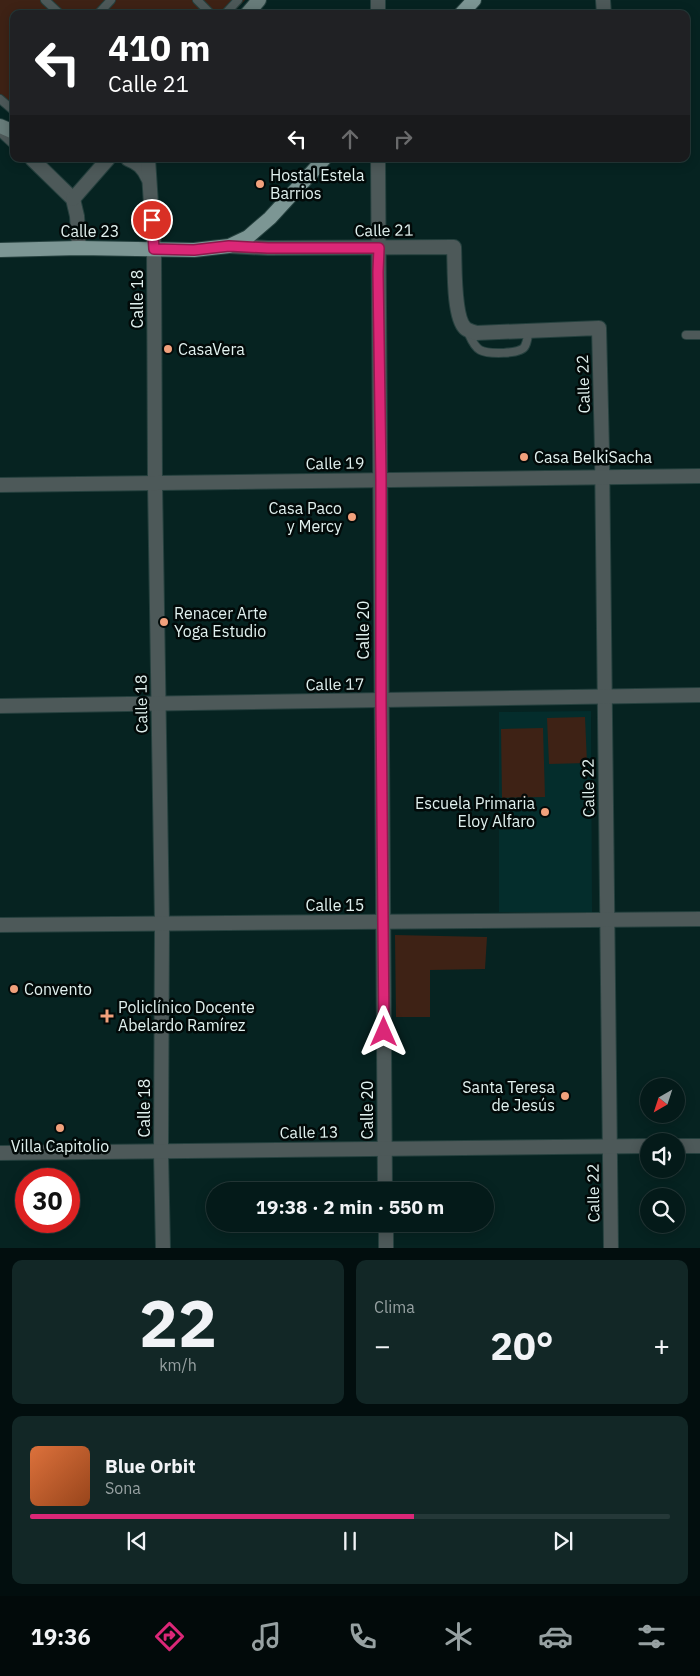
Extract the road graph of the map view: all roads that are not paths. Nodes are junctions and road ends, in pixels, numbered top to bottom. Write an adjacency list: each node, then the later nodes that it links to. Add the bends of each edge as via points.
1 (45, 0): 7 (lane)
2 (111, 0): 8 (lane)
3 (197, 0): 9 (lane)
4 (238, 0): 10 (lane)
5 (259, 0): 11 (main road)
6 (474, 0): 12 (main road)
7 (56, 10)
8 (102, 10)
9 (208, 10)
10 (229, 10)
11 (250, 10)
12 (465, 10)
13 (0, 127): 14 (street)
14 (10, 137)
15 (35, 162): 22 (street)
16 (105, 162): 22 (street)
17 (136, 162): 21 (street, via 144,169)
18 (148, 162): 21 (street, Calle 18)
19 (321, 162): 23 (main road, Calle 23, via 270,218 248,237)
20 (378, 162): 25 (street, Calle 20)
21 (149, 181): 26 (street, Calle 18)
22 (73, 199): 24 (street)
23 (229, 246): 25 (street, Calle 21); 26 (main road, Calle 23, via 194,250)
24 (79, 248): 26 (main road, Calle 23); 27 (main road, Calle 23)
25 (379, 248): 28 (street, Calle 21, via 454,246 457,311); 34 (street, Calle 20)
26 (154, 249): 35 (street, Calle 18)
27 (0, 250)
28 (467, 330): 29 (street); 29 (lane, Calle 21, via 479,350 516,353 525,346)
29 (528, 331): 33 (street, Calle 22, via 599,328)
30 (686, 335): 31 (lane)
31 (700, 335)
32 (700, 476): 33 (street, Calle 19)
33 (602, 477): 34 (street, Calle 19); 38 (street, Calle 22)
34 (381, 480): 35 (street, Calle 19); 39 (street, Calle 20)
35 (155, 483): 36 (street, Calle 19); 40 (street, Calle 18)
36 (0, 485)
37 (700, 695): 38 (street, Calle 17)
38 (605, 696): 39 (street, Calle 17); 43 (street, Calle 22)
39 (381, 701): 40 (street, Calle 17); 44 (street, Calle 20)
40 (158, 704): 41 (street, Calle 17); 45 (street, Calle 18)
41 (0, 706)
42 (700, 919): 43 (street, Calle 15)
43 (607, 920): 44 (street, Calle 15); 50 (street, Calle 22)
44 (384, 922): 45 (street, Calle 15); 51 (street, Calle 20)
45 (162, 923): 46 (street, Calle 15); 52 (street, Calle 18)
46 (0, 924)
47 (640, 1146): 50 (street, Calle 13)
48 (685, 1146): 49 (street)
49 (700, 1146)
50 (610, 1147): 51 (street, Calle 13); 58 (street, Calle 22)
51 (385, 1149): 52 (street, Calle 13); 54 (street, Calle 20)
52 (161, 1152): 53 (street, Calle 13); 56 (street, Calle 18)
53 (0, 1153)
54 (385, 1182)
55 (386, 1232): 57 (street)
56 (163, 1248)
57 (386, 1248)
58 (611, 1248)

